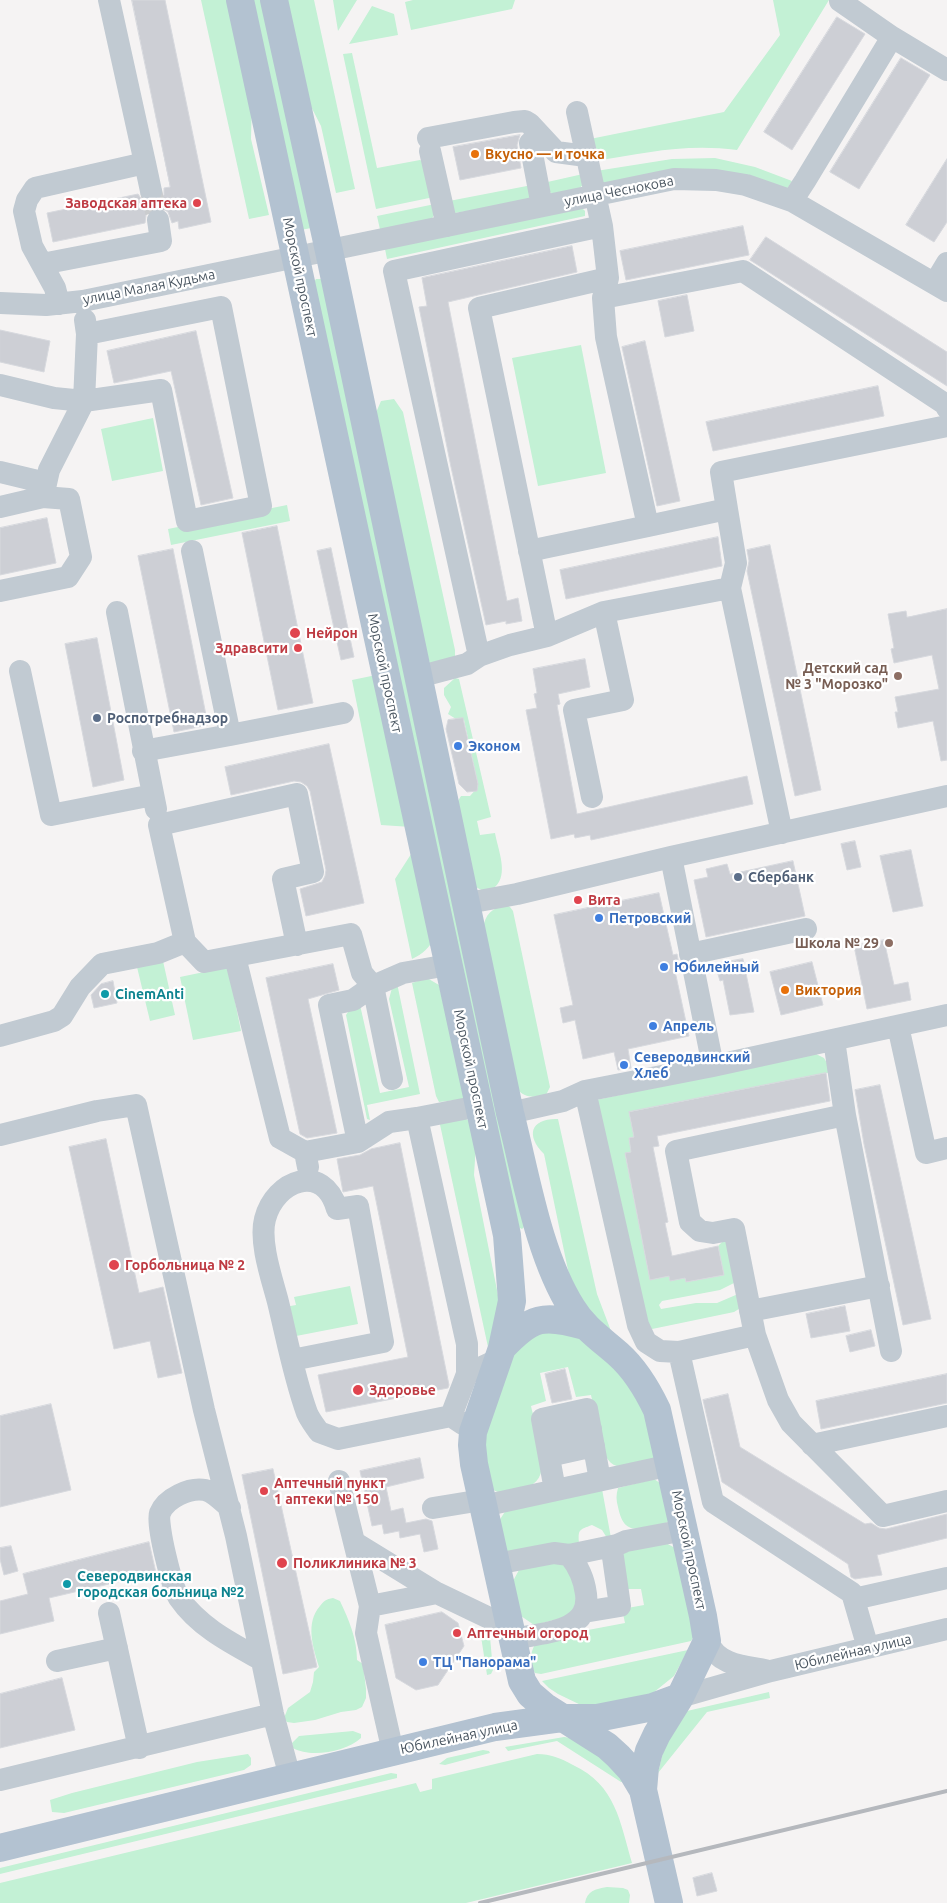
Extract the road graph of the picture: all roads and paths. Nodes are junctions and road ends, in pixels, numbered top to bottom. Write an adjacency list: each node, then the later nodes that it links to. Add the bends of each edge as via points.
1 (110, 0): 10 (street)
2 (240, 0): 19 (main road, Морской проспект)
3 (274, 0): 18 (main road, Морской проспект)
4 (840, 1): 5 (street)
5 (892, 36): 6 (street); 13 (street)
6 (947, 70)
7 (577, 112): 9 (street)
8 (530, 144): 14 (street)
9 (586, 156): 12 (street); 16 (street, via 556,152 525,122 429,144)
10 (145, 163): 11 (street); 21 (street, via 35,188 24,211 32,246)
11 (151, 191)
12 (594, 195): 13 (street, улица Чеснокова, via 674,179 716,180 746,184); 14 (street, улица Чеснокова); 17 (street)
13 (792, 201): 22 (street, улица Чеснокова)
14 (542, 206): 16 (street, улица Чеснокова)
15 (158, 220): 21 (street, via 161,241)
16 (447, 226): 18 (street, улица Чеснокова)
17 (602, 226): 23 (street); 44 (street, via 394,271)
18 (329, 251): 19 (street, улица Малая Кудьма); 46 (main road, Морской проспект)
19 (296, 258): 24 (street, улица Малая Кудьма); 62 (main road, Морской проспект)
20 (947, 263): 22 (street)
21 (42, 264): 26 (street, via 55,288)
22 (941, 287)
23 (605, 288): 30 (street, via 743,271); 36 (street, via 606,337); 38 (street, via 479,308)
24 (82, 301): 26 (street, улица Малая Кудьма); 27 (street)
25 (0, 303): 26 (street, улица Малая Кудьма)
26 (59, 304)
27 (87, 334): 29 (street); 29 (street, via 221,307 261,506 187,521 161,390)
28 (0, 385): 29 (street, via 54,398)
29 (84, 401): 33 (street, via 50,470)
30 (947, 408)
31 (947, 426): 35 (street, via 721,472)
32 (0, 472): 33 (street)
33 (45, 490): 34 (street); 40 (street, via 69,499 81,557 68,577)
34 (0, 507)
35 (728, 509): 36 (street); 39 (street, via 736,562)
36 (648, 526): 38 (street)
37 (192, 550): 48 (street)
38 (529, 551): 43 (street)
39 (730, 588): 42 (street); 54 (street)
40 (0, 591)
41 (118, 612): 49 (street)
42 (604, 612): 43 (street); 52 (street, via 623,700 574,710)
43 (547, 636): 44 (street)
44 (480, 656): 46 (street, via 467,664)
45 (20, 671): 50 (street, via 51,815)
46 (418, 677): 56 (main road, Морской проспект)
47 (343, 713): 48 (street)
48 (230, 735): 49 (street)
49 (143, 751): 50 (street)
50 (153, 794): 53 (street)
51 (947, 796): 54 (street)
52 (592, 797)
53 (159, 825): 58 (street); 59 (street, via 297,794 313,872 283,879)
54 (782, 833): 55 (street)
55 (671, 857): 56 (street); 60 (street)
56 (468, 903): 72 (main road, Морской проспект)
57 (806, 929): 60 (street)
58 (185, 942): 61 (street, via 204,962); 66 (street, via 158,953 102,964 80,987 62,1016)
59 (298, 945): 61 (street); 63 (street, via 351,934 362,973)
60 (690, 954): 68 (street)
61 (235, 956): 78 (street, via 280,1138)
62 (448, 965): 63 (street, via 403,973); 71 (main road, Морской проспект)
63 (372, 986): 69 (street); 76 (street, via 353,1000 329,1005)
64 (947, 1015): 65 (street)
65 (898, 1026): 67 (street); 77 (street, via 926,1153)
66 (0, 1036)
67 (834, 1040): 68 (street); 73 (street)
68 (713, 1066): 70 (street)
69 (392, 1078)
70 (585, 1091): 72 (street, via 563,1101); 87 (street, via 638,1325 646,1342 660,1351)
71 (479, 1106): 74 (street); 81 (main road, Морской проспект)
72 (510, 1113): 80 (main road, Морской проспект)
73 (845, 1115): 82 (street); 83 (street, via 676,1151 690,1222 700,1231 734,1229)
74 (417, 1118): 76 (street, via 389,1122); 90 (street, via 467,1344)
75 (0, 1135): 103 (street, via 97,1110 136,1106 204,1410)
76 (358, 1142): 78 (street)
77 (947, 1148)
78 (305, 1152): 79 (street)
79 (310, 1180): 89 (street, via 288,1185 277,1195 265,1220 264,1245); 89 (street, via 324,1186 334,1197 337,1209 358,1206 383,1342)
80 (538, 1228): 81 (main road, via 532,1236 519,1239); 84 (main road, Морской проспект, via 561,1284)
81 (507, 1235): 88 (main road, Морской проспект, via 512,1301)
82 (879, 1286): 83 (street); 86 (street)
83 (750, 1311): 85 (street)
84 (584, 1326): 88 (main road, Морской проспект, via 546,1319 528,1324 519,1329); 97 (main road, Морской проспект, via 623,1359 649,1392 657,1410)
85 (755, 1335): 87 (street); 95 (street, via 778,1400 791,1423)
86 (891, 1351)
87 (679, 1352): 114 (street, via 713,1502 852,1594)
88 (499, 1354): 90 (street); 93 (main road, Морской проспект)
89 (292, 1360): 91 (street, via 308,1414 319,1432 338,1439)
90 (467, 1374): 91 (street)
91 (451, 1416): 93 (street)
92 (947, 1416): 95 (street)
93 (473, 1432): 102 (main road, Морской проспект, via 474,1464)
94 (592, 1438): 96 (street); 96 (street, via 587,1410 551,1417 542,1419); 98 (street)
95 (812, 1445): 101 (street, via 882,1516)
96 (547, 1448): 100 (street)
97 (670, 1465): 98 (street); 105 (main road, Морской проспект)
98 (600, 1480): 100 (street)
99 (339, 1481): 106 (street)
100 (555, 1490): 102 (street)
101 (947, 1501)
102 (482, 1503): 104 (street); 109 (main road, Морской проспект)
103 (230, 1508): 122 (street); 122 (street, via 206,1490 188,1491 173,1498 160,1513 159,1527 178,1596 196,1618 222,1638)
104 (433, 1508)
105 (685, 1530): 107 (street); 119 (main road, Морской проспект)
106 (354, 1542): 112 (street); 115 (street)
107 (617, 1545): 108 (street); 111 (street, via 612,1550)
108 (569, 1555): 109 (street, via 554,1553); 113 (street, via 580,1570)
109 (496, 1564): 118 (main road, Морской проспект)
110 (947, 1578): 114 (street)
111 (617, 1584): 113 (street); 113 (street, via 620,1606)
112 (437, 1592): 115 (street); 118 (street)
113 (585, 1597): 118 (street, via 578,1621 566,1628)
114 (854, 1599): 121 (street)
115 (370, 1606): 131 (street, via 366,1633)
116 (109, 1613): 120 (street)
117 (947, 1629): 121 (street, Юбилейная улица)
118 (511, 1634): 125 (main road, Морской проспект)
119 (707, 1641): 124 (street, via 712,1651 735,1665); 126 (main road, Морской проспект)
120 (117, 1648): 123 (street); 130 (street)
121 (868, 1648): 124 (street, Юбилейная улица)
122 (260, 1659): 127 (street)
123 (57, 1661)
124 (771, 1671): 126 (street, Юбилейная улица)
125 (522, 1681): 128 (main road, Морской проспект, via 530,1694); 129 (main road)
126 (680, 1697): 128 (main road, Юбилейная улица, via 653,1707 597,1718); 134 (main road, Морской проспект, via 649,1750)
127 (273, 1714): 130 (street); 132 (street)
128 (562, 1718): 129 (main road, Юбилейная улица); 134 (main road, Морской проспект, via 607,1746 631,1770)
129 (494, 1726): 131 (main road, Юбилейная улица)
130 (139, 1748): 133 (street)
131 (393, 1752): 132 (main road, Юбилейная улица)
132 (290, 1777): 135 (main road, Юбилейная улица)
133 (0, 1780)
134 (643, 1790): 136 (main road, Морской проспект)
135 (0, 1848)
136 (669, 1903)

